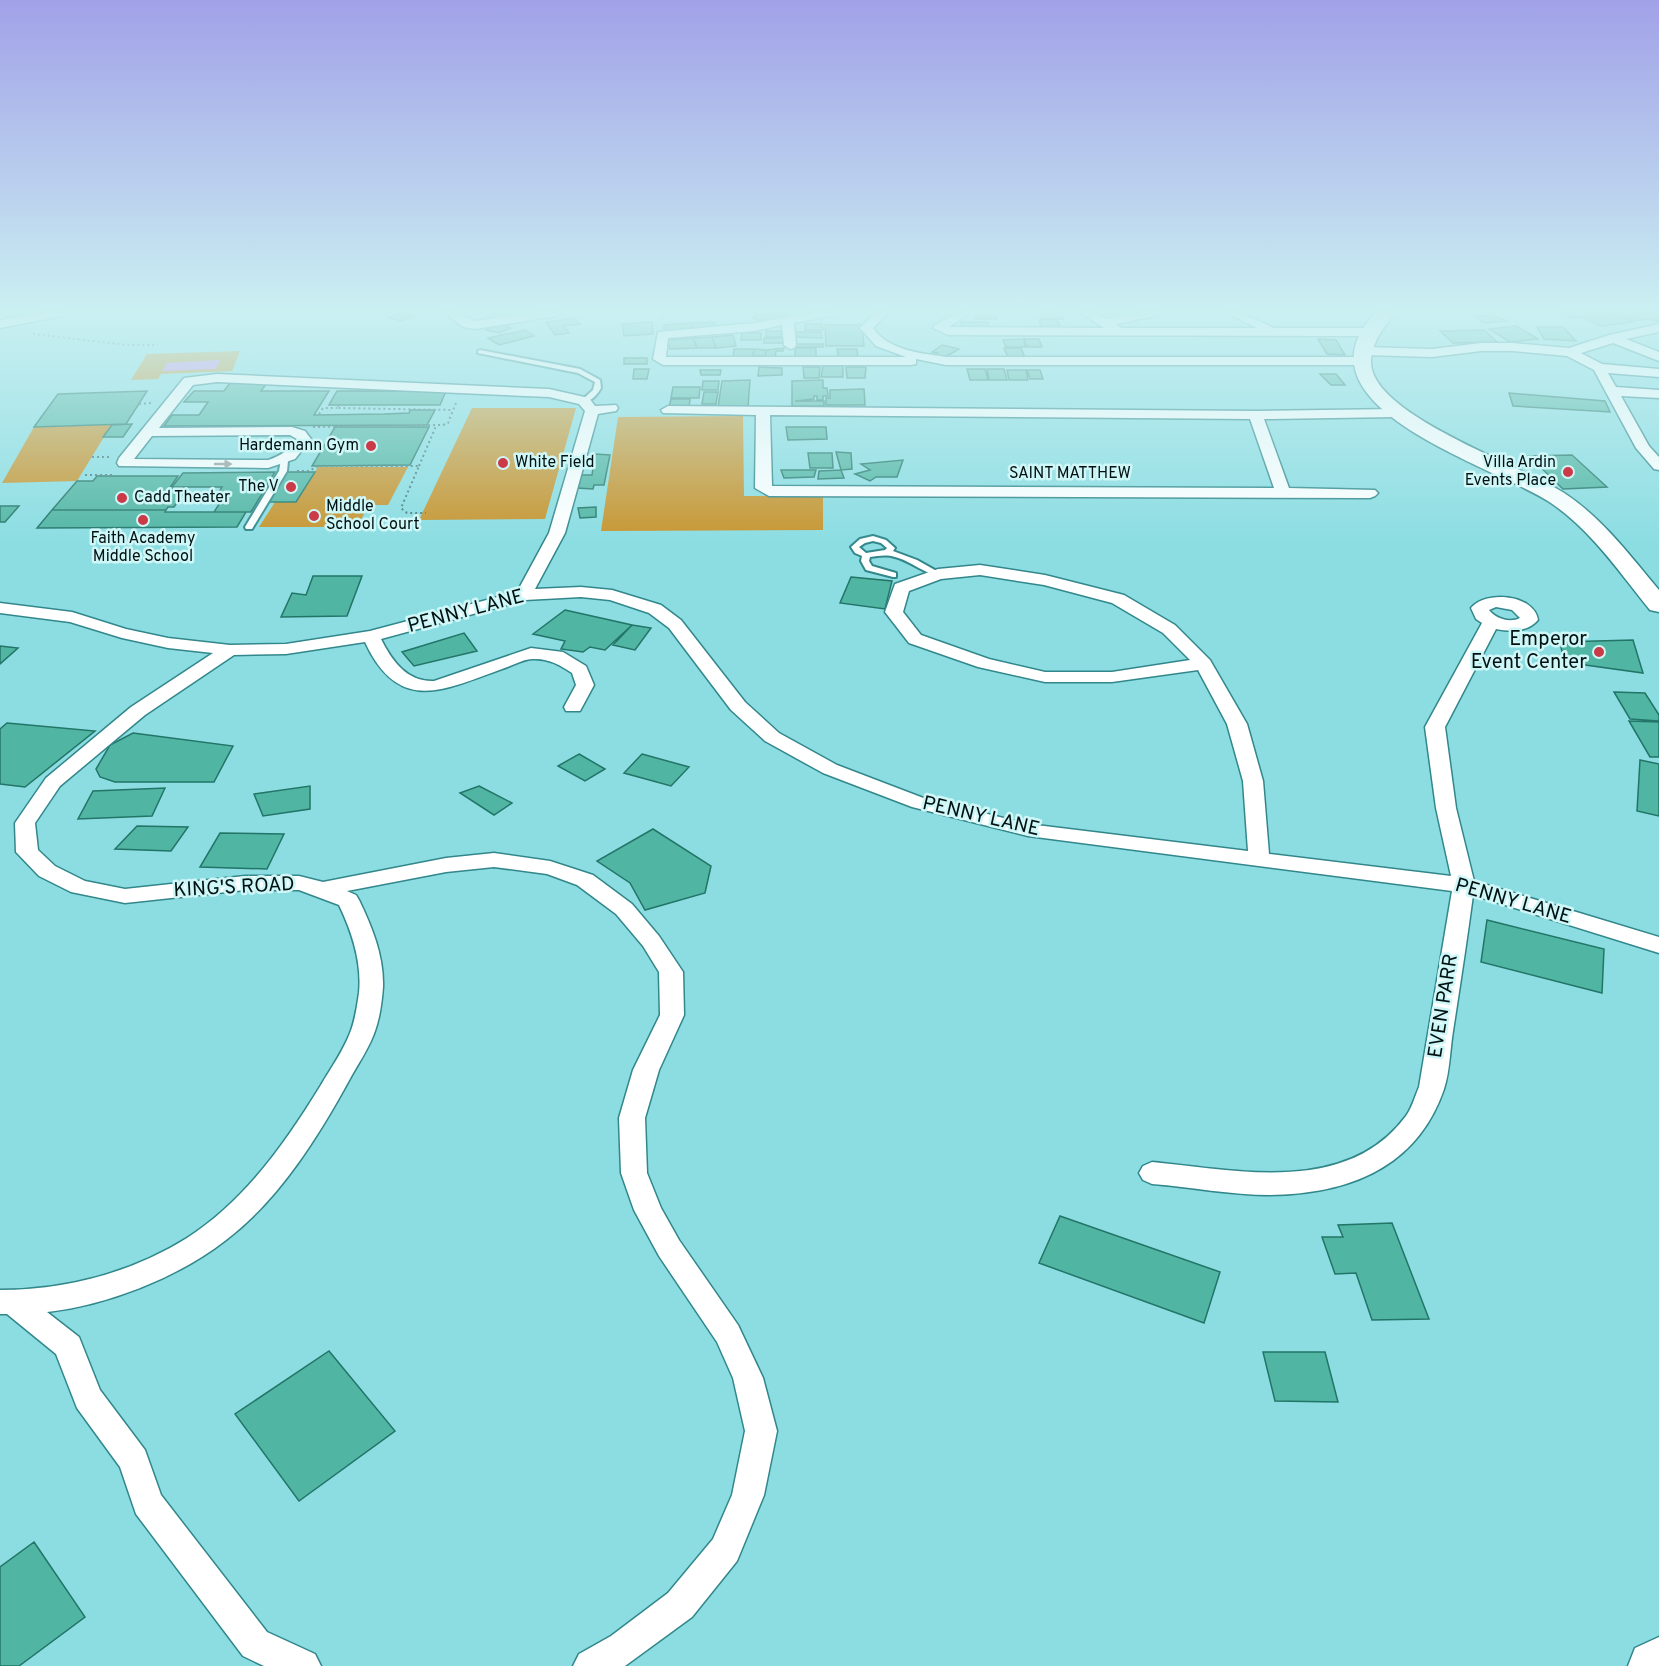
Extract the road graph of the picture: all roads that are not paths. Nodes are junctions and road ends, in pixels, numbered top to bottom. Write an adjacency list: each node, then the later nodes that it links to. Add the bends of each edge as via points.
1 (182, 390): 16 (street)
2 (477, 390): 9 (street, via 549,393)
3 (598, 390): 9 (lane)
4 (1375, 390): 14 (street)
5 (1612, 390): 18 (street, via 1643,448)
6 (1620, 390): 10 (street)
7 (1635, 390): 8 (street)
8 (1659, 394)
9 (588, 406): 11 (street); 26 (street, via 557,533)
10 (1659, 406)
11 (611, 408)
12 (668, 411): 13 (street)
13 (763, 412): 15 (street); 19 (street, SAINT MATTHEW, via 763,488 769,491)
14 (1396, 413): 15 (street); 27 (street, via 1419,429 1558,499 1592,528)
15 (1256, 415): 19 (street)
16 (147, 432): 17 (street, via 300,434 304,439); 17 (street, one-way to 17, via 124,463)
17 (284, 461): 21 (lane, via 283,471)
18 (1659, 466)
19 (1283, 492): 20 (street, SAINT MATTHEW)
20 (1370, 493)
21 (249, 527)
22 (888, 552): 23 (lane); 23 (lane, via 891,548 882,540 857,543 856,551); 24 (lane)
23 (866, 555): 25 (lane, via 869,568)
24 (938, 574): 32 (street, via 980,570 1045,580 1118,599 1169,629); 32 (street, via 902,588 894,612 915,639 984,663 1045,677 1081,678)
25 (893, 575)
26 (524, 595): 30 (street, PENNY LANE); 34 (street, PENNY LANE, via 612,595 655,609 675,624 738,706 772,737 830,770 919,803 1028,830)
27 (1659, 605)
28 (0, 608): 31 (street, PENNY LANE, via 72,617 168,643)
29 (1492, 621): 35 (street, EVEN PARR, via 1435,727 1446,808)
30 (370, 636): 31 (street, PENNY LANE, via 286,649); 33 (street, via 392,673 425,688 531,653 557,656 580,670 585,685)
31 (230, 650): 36 (street, KING'S ROAD, via 138,711 53,782 25,823 27,852 47,871 79,887 125,896 245,883 299,883)
32 (1204, 664): 34 (street, via 1237,723 1252,780)
33 (573, 708)
34 (1259, 858): 35 (street, PENNY LANE)
35 (1464, 885): 37 (street, PENNY LANE); 38 (street, EVEN PARR, via 1432,1087 1418,1120 1398,1143 1360,1167 1298,1183 1267,1184)
36 (323, 888): 39 (street, KING'S ROAD, via 348,900 364,932 371,984 363,1032 334,1085 254,1197 217,1233 167,1263 72,1295); 42 (street, via 455,864 494,861 550,868 585,880 624,909 671,972 672,1015 646,1070 632,1118 634,1173 669,1248 728,1334 748,1378 761,1431 748,1496 725,1550 680,1605 623,1648)
37 (1659, 945)
38 (1152, 1173)
39 (7, 1302): 41 (street, via 68,1346 88,1398 134,1460 147,1503 255,1644)
40 (1659, 1662): 43 (street)
41 (303, 1666)
42 (591, 1666)
43 (1653, 1666)

